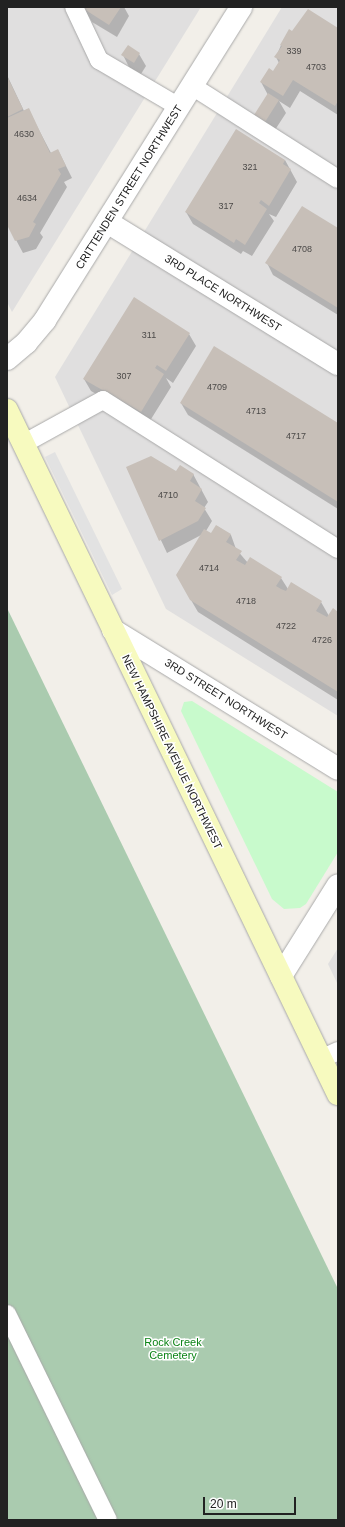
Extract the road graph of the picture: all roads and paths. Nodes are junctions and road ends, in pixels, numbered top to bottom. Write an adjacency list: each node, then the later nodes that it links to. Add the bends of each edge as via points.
1 (74, 7): 4 (lane, via 99,60)
2 (240, 7): 3 (street, CRITTENDEN STREET NORTHWEST)
3 (192, 86): 4 (street, CRITTENDEN STREET NORTHWEST); 5 (lane)
4 (179, 107): 6 (street, CRITTENDEN STREET NORTHWEST)
5 (338, 179)
6 (107, 222): 7 (street, CRITTENDEN STREET NORTHWEST, via 44,320 26,343); 8 (street, 3RD PLACE NORTHWEST)
7 (7, 359)
8 (338, 364)
9 (7, 410): 10 (main road, NEW HAMPSHIRE AVENUE NORTHWEST)
10 (23, 444): 11 (lane, via 103,400); 12 (main road, NEW HAMPSHIRE AVENUE NORTHWEST)
11 (338, 549)
12 (114, 630): 13 (street, 3RD STREET NORTHWEST); 15 (main road, NEW HAMPSHIRE AVENUE NORTHWEST)
13 (338, 769)
14 (338, 885): 15 (street)
15 (281, 976): 16 (main road, NEW HAMPSHIRE AVENUE NORTHWEST)
16 (330, 1055): 17 (main road, NEW HAMPSHIRE AVENUE NORTHWEST)
17 (338, 1094)
18 (7, 1314): 19 (lane)
19 (108, 1520)

